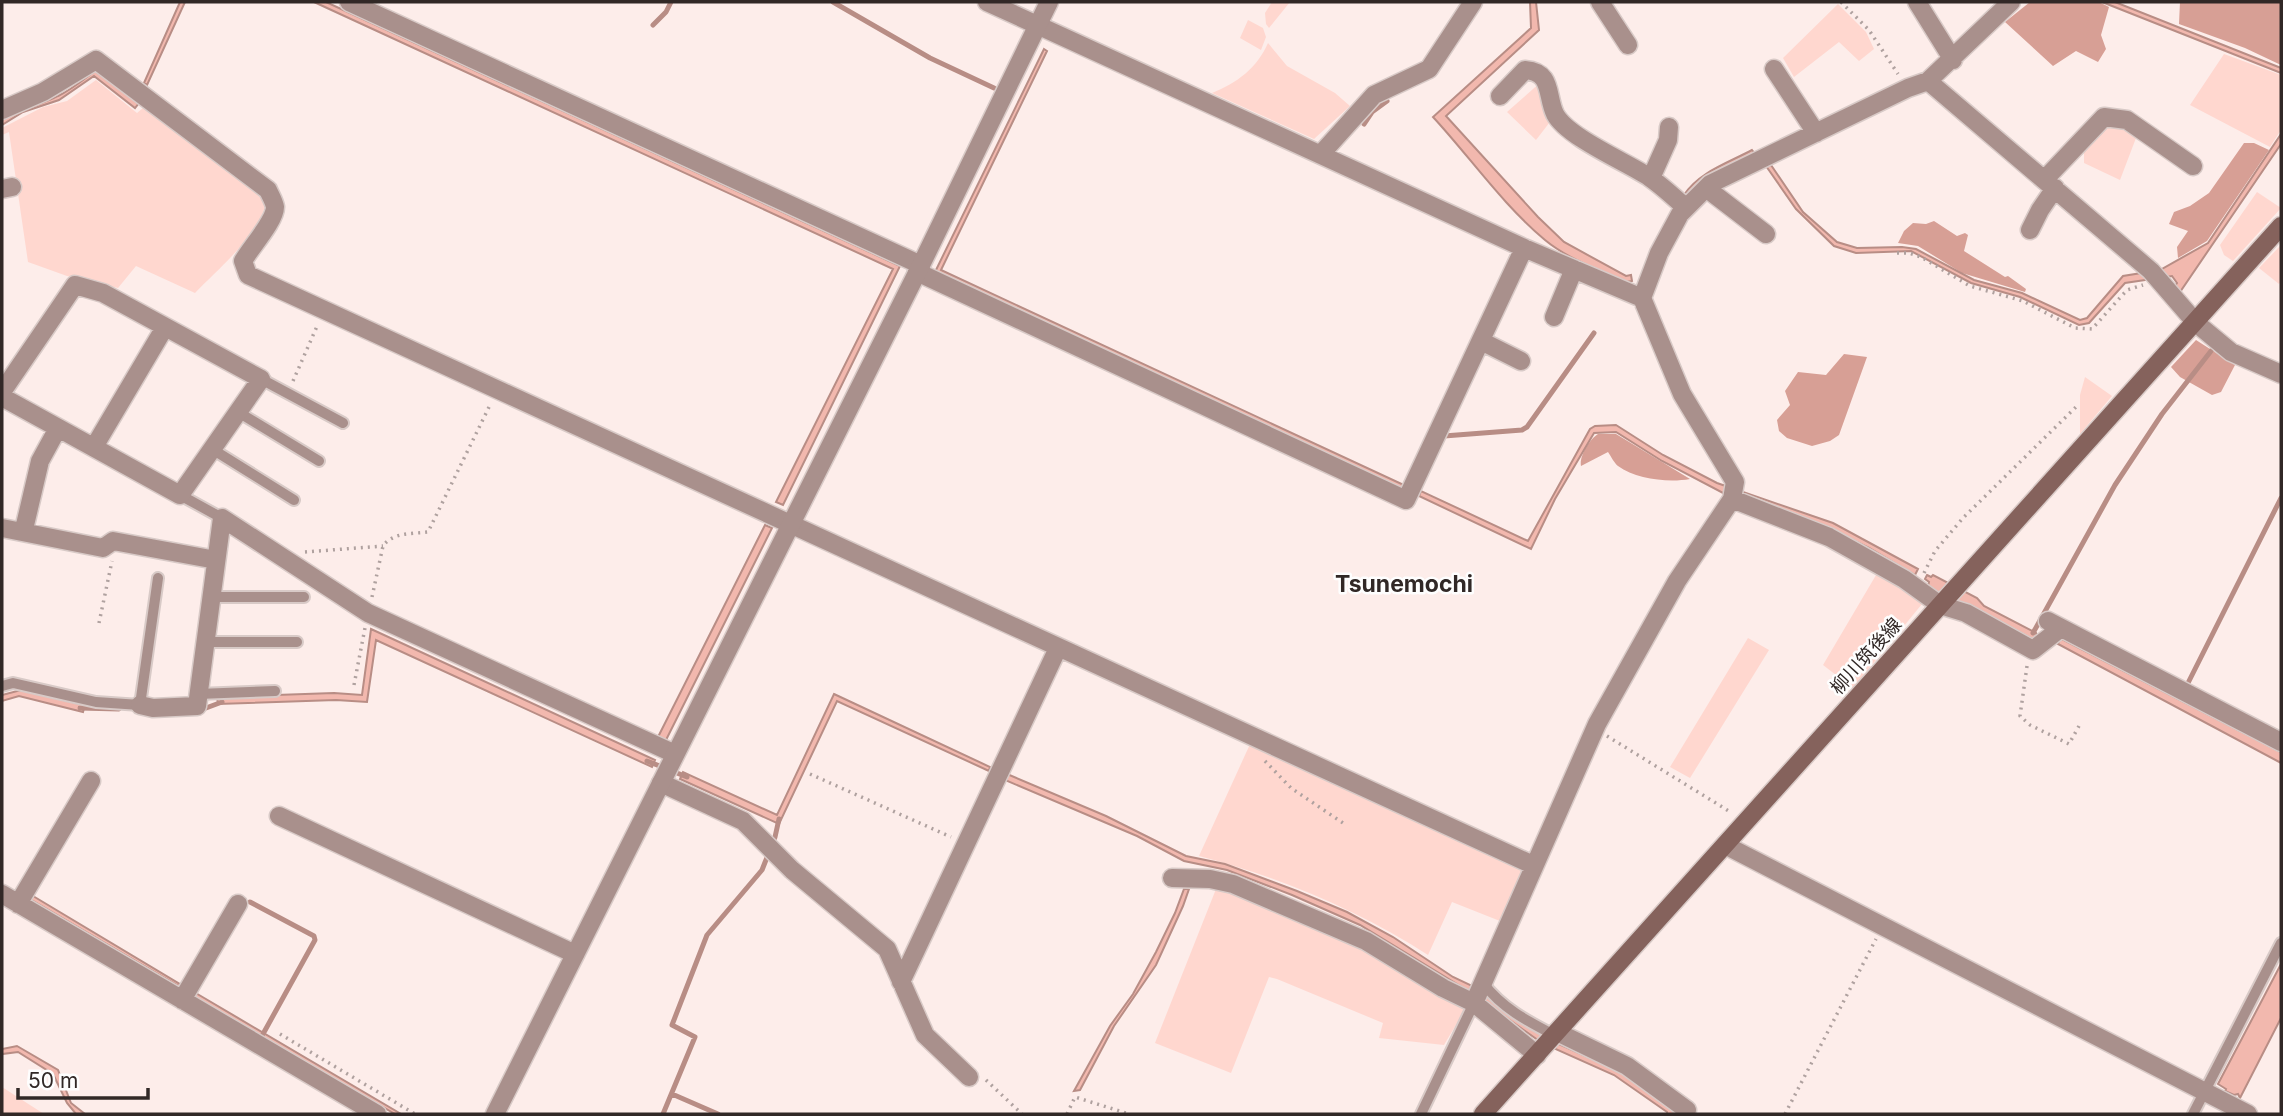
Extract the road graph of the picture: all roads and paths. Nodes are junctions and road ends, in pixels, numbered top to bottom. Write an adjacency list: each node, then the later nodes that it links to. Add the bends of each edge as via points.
1 (349, 2): 30 (street)
2 (987, 2): 9 (street)
3 (1049, 2): 9 (street)
4 (1473, 2): 19 (street, via 1429,69 1374,95)
5 (1600, 2): 10 (street)
6 (1841, 2): 14 (path, via 1868,30)
7 (1917, 2): 11 (street)
8 (2011, 2): 11 (street)
9 (1038, 25): 19 (street); 30 (street)
10 (1628, 45)
11 (1953, 60): 13 (street)
12 (1774, 69): 18 (street)
13 (1928, 81): 14 (street); 22 (street)
14 (1908, 88): 18 (street)
15 (1500, 96): 21 (street, via 1525,70 1535,71 1545,78 1556,116 1583,140)
16 (2, 110): 34 (street, via 96,60 268,190 275,206 272,221 243,261 248,275)
17 (1669, 127): 21 (street)
18 (1816, 133): 23 (street)
19 (1321, 154): 28 (street)
20 (2193, 166): 22 (street, via 2127,120 2104,117)
21 (1651, 178): 24 (street)
22 (2050, 184): 26 (street); 32 (street)
23 (1706, 188): 24 (street); 27 (street)
24 (1686, 208): 33 (street, via 1659,253)
25 (2281, 226): 36 (main road, 柳川筑後線)
26 (2031, 230)
27 (1766, 234)
28 (1524, 248): 31 (street); 38 (street)
29 (1897, 253): 32 (path, via 1921,257 1970,286 2023,300 2075,328 2092,329 2127,290)
30 (919, 269): 38 (street, via 1406,500); 56 (street)
31 (1574, 269): 33 (street); 35 (street)
32 (2158, 280): 36 (street)
33 (1642, 298): 53 (street, via 1682,394 1735,482)
34 (325, 309): 42 (street); 43 (path)
35 (1554, 317)
36 (2196, 323): 40 (street, via 2231,352); 66 (main road, 柳川筑後線)
37 (165, 327): 41 (street); 44 (street, via 103,293 75,285); 49 (street)
38 (1481, 341): 39 (street)
39 (1521, 361)
40 (2281, 374)
41 (261, 379): 43 (lane); 46 (street)
42 (498, 388): 56 (street); 60 (path, via 428,532 396,536 383,546)
43 (288, 393): 47 (lane)
44 (2, 394): 48 (street)
45 (2078, 405): 63 (path, via 1956,526 1935,551)
46 (238, 412): 50 (street); 51 (lane)
47 (343, 423)
48 (58, 428): 49 (street); 57 (street, via 40,461)
49 (94, 447): 52 (street)
50 (212, 449): 52 (street); 54 (lane)
51 (319, 461)
52 (180, 495): 55 (lane)
53 (1732, 499): 63 (street, via 1829,537); 77 (street, via 1677,581)
54 (294, 500)
55 (222, 518): 60 (street); 61 (street)
56 (791, 523): 71 (street); 79 (street)
57 (25, 525)
58 (2, 528): 59 (street, via 103,548)
59 (116, 542): 61 (street); 67 (path)
60 (282, 557): 79 (street, via 368,613)
61 (216, 560): 64 (street)
62 (158, 578): 75 (lane)
63 (1916, 588): 66 (street)
64 (211, 597): 65 (lane); 68 (street)
65 (304, 597)
66 (1940, 605): 70 (street, via 1966,613); 85 (main road, 柳川筑後線)
67 (99, 624)
68 (205, 642): 69 (lane); 74 (street)
69 (297, 642)
70 (2027, 647): 76 (path, via 2020,716 2069,744); 78 (street, via 2033,650 2054,625)
71 (1058, 649): 87 (street); 89 (street)
72 (2, 686): 75 (lane)
73 (275, 691): 74 (lane)
74 (198, 694): 75 (street, via 197,706)
75 (140, 705)
76 (2079, 726)
77 (1595, 729): 85 (path); 89 (street)
78 (2281, 742)
79 (675, 754): 83 (street)
80 (1265, 760): 86 (path, via 1291,788)
81 (810, 774): 87 (path)
82 (91, 781): 92 (street)
83 (661, 783): 96 (street); 97 (street, via 743,821 792,870 887,949)
84 (279, 816): 96 (street)
85 (1746, 822): 88 (main road, 柳川筑後線)
86 (1343, 823)
87 (966, 844): 97 (street)
88 (1725, 845): 94 (street); 102 (main road, 柳川筑後線)
89 (1533, 865): 98 (street)
90 (1172, 878): 100 (street, via 1233,884 1286,905 1366,941)
91 (2, 894): 92 (street)
92 (18, 904): 99 (street)
93 (238, 904): 99 (street)
94 (1882, 926): 105 (street); 115 (path)
95 (2281, 943): 105 (lane)
96 (575, 954): 108 (street)
97 (901, 982): 104 (street, via 925,1035)
98 (1483, 983): 100 (street); 102 (lane, via 1503,1005)
99 (182, 1000): 106 (street)
100 (1474, 1003): 103 (street); 112 (lane)
101 (279, 1034): 107 (path)
102 (1555, 1034): 103 (main road, 柳川筑後線); 114 (street, via 1627,1066 1687,1110)
103 (1537, 1055): 113 (main road, 柳川筑後線)
104 (966, 1075): 109 (path, via 975,1070)
105 (2205, 1092): 116 (lane); 117 (street)
106 (377, 1114)
107 (415, 1114)
108 (495, 1114)
109 (1022, 1114)
110 (1067, 1114): 111 (path, via 1075,1097)
111 (1129, 1114)
112 (1421, 1114)
113 (1483, 1114)
114 (1685, 1114)
115 (1785, 1114)
116 (2193, 1114)
117 (2248, 1114)

